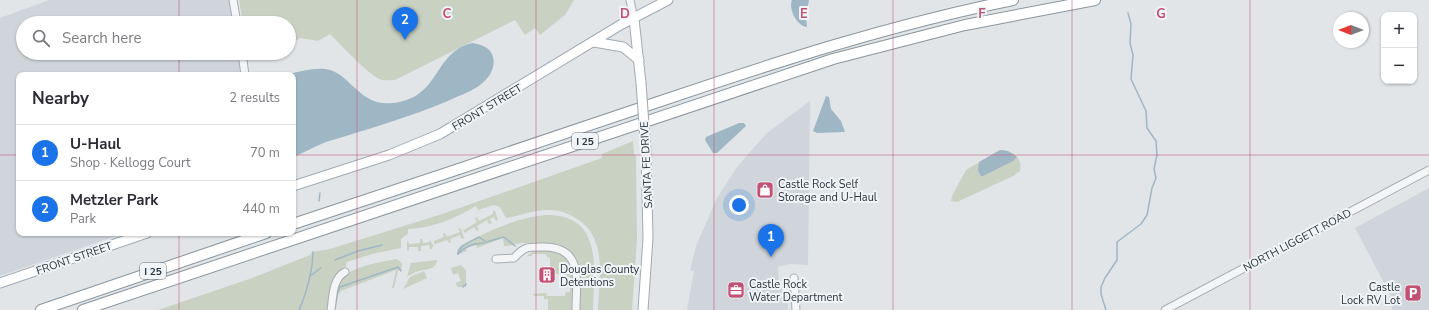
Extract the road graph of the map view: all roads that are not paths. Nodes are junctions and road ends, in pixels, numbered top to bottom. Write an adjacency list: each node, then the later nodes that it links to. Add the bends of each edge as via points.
1 (233, 0): 6 (street)
2 (630, 0): 7 (street)
3 (668, 0): 7 (main road, FRONT STREET)
4 (1014, 0): 14 (highway, I 25, via 932,18 816,50)
5 (1095, 0): 22 (highway, I 25, via 965,25 833,59)
6 (236, 16)
7 (634, 19): 8 (main road, FRONT STREET); 10 (main road, SANTA FE DRIVE)
8 (594, 42): 10 (main road, via 623,46); 13 (main road, FRONT STREET, via 435,137)
9 (243, 60): 11 (street)
10 (639, 60): 25 (main road, SANTA FE DRIVE, bridge, via 648,225)
11 (245, 72)
12 (1429, 170): 27 (street, NORTH LIGGETT ROAD)
13 (296, 185)
14 (296, 223)
15 (138, 236): 20 (main road, FRONT STREET)
16 (257, 236): 21 (highway, I 25)
17 (496, 259): 24 (street, via 513,258 528,247 556,247 564,250 575,264)
18 (345, 272): 23 (street, via 336,281)
19 (794, 278): 26 (street)
20 (0, 283)
21 (40, 310)
22 (83, 310)
23 (331, 310)
24 (576, 310)
25 (643, 310)
26 (796, 310)
27 (1165, 310)

